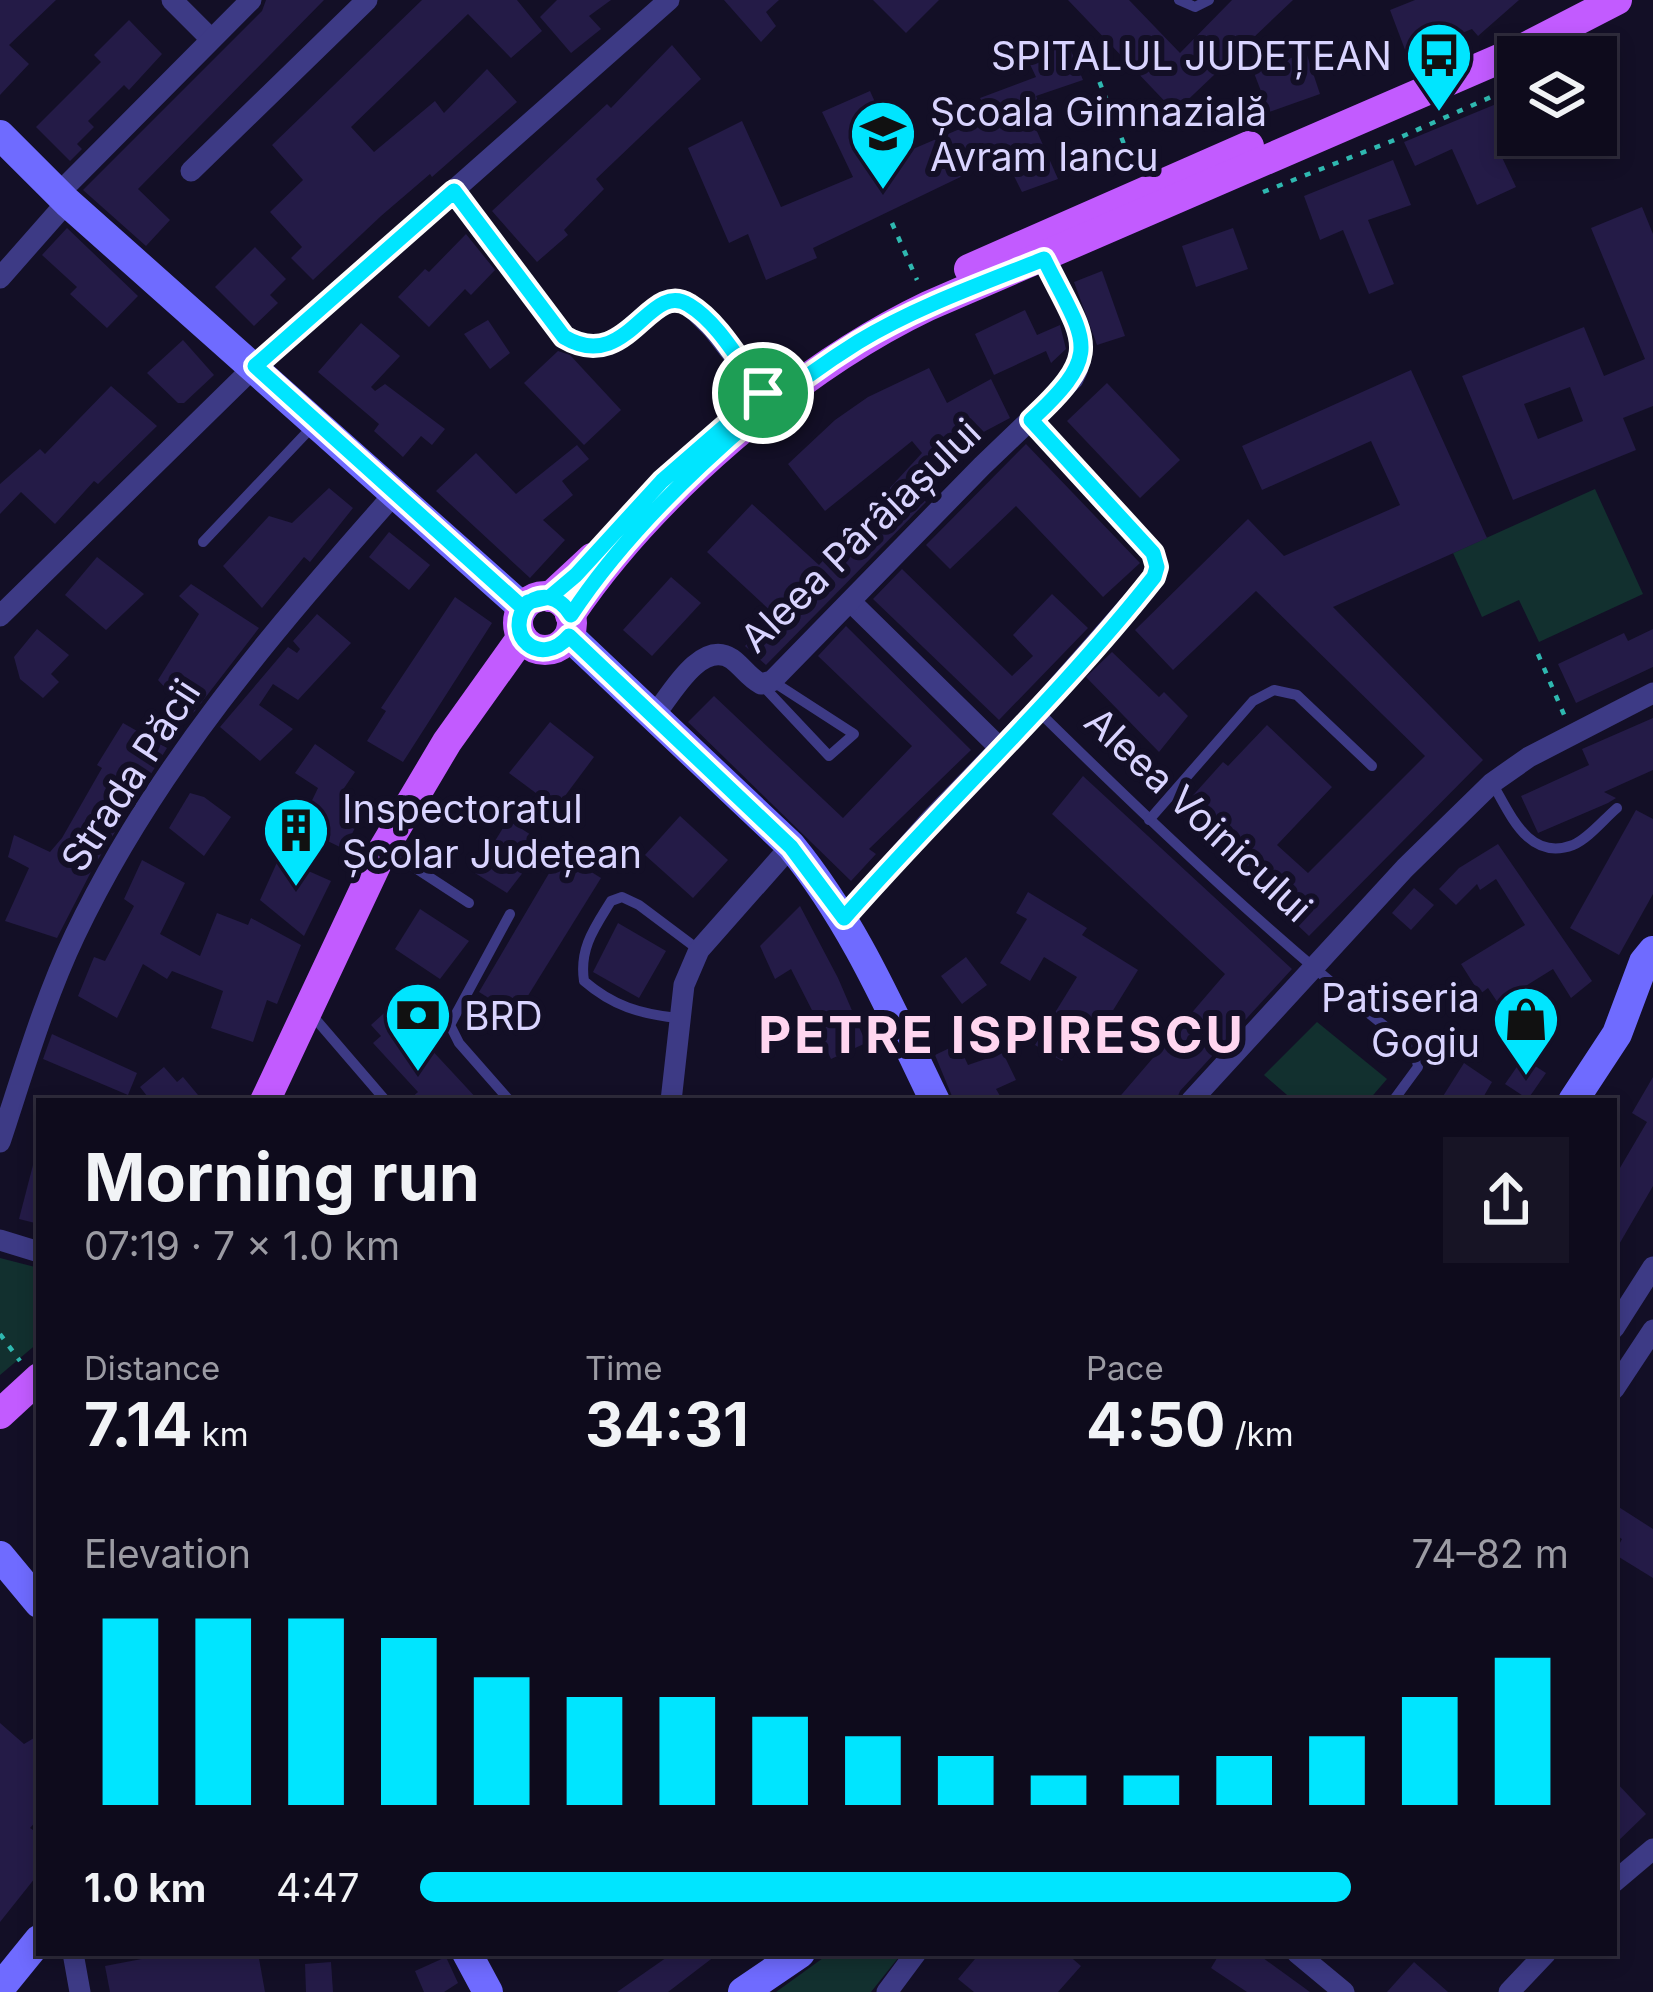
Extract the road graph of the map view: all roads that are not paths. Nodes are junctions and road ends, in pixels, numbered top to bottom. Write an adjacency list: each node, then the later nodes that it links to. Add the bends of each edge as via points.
1 (172, 0): 9 (street)
2 (251, 0): 9 (street)
3 (367, 0): 11 (street)
4 (669, 0): 12 (street)
5 (1179, 0): 6 (lane, via 1195,7)
6 (1209, 0)
7 (1578, 0): 17 (main road, via 1512,36 921,291 849,329)
8 (1617, 0): 14 (main road)
9 (211, 39): 13 (street)
10 (0, 135): 13 (street)
11 (191, 171)
12 (454, 191): 16 (street); 17 (street, via 564,337 608,345 662,303 678,300 713,329)
13 (63, 197): 15 (street); 16 (street)
14 (1044, 259): 18 (street, Aleea Pârâiașului, via 1082,355 1072,379); 24 (main road, via 894,322 836,358 701,467)
15 (0, 278)
16 (255, 366): 19 (street); 23 (street)
17 (763, 393): 24 (main road, via 703,441 576,575)
18 (1031, 420): 22 (street, Aleea Pârâiașului); 27 (street, via 1153,553 1157,567)
19 (317, 422): 20 (street); 21 (lane)
20 (396, 492): 24 (street); 53 (street, Strada Păcii, via 262,643 167,770 76,932)
21 (203, 542)
22 (852, 603): 25 (street, Aleea Pârâiașului); 29 (street)
23 (0, 616)
24 (545, 624): 28 (street); 35 (main road); 44 (main road, via 448,742 384,848)
25 (766, 682): 25 (lane, via 829,756 854,734); 28 (street, Aleea Pârâiașului, via 721,654 709,656)
26 (1653, 693): 31 (street)
27 (1037, 710): 29 (street); 33 (lane, Aleea Voinicului)
28 (654, 716): 34 (street)
29 (1000, 748): 38 (street)
30 (1372, 766): 33 (lane, via 1297,695 1274,690 1253,701)
31 (1492, 783): 32 (lane, via 1540,847 1574,845); 40 (street)
32 (1617, 808)
33 (1149, 820): 40 (lane, Aleea Voinicului)
34 (791, 847): 38 (street); 39 (street)
35 (397, 856): 36 (lane); 43 (main road)
36 (469, 903)
37 (510, 914): 47 (lane, via 451,1024)
38 (844, 918): 49 (street)
39 (699, 950): 42 (street); 42 (lane, via 622,897 611,901 587,940 584,981 600,995 638,1014)
40 (1312, 970): 50 (street); 51 (lane, Aleea Voinicului, via 1415,1050 1418,1066)
41 (1651, 975): 52 (street)
42 (678, 1018): 48 (street)
43 (318, 1022): 45 (main road); 46 (lane)
44 (266, 1098)
45 (283, 1098)
46 (383, 1098)
47 (507, 1098)
48 (671, 1098)
49 (934, 1098)
50 (1194, 1098)
51 (1395, 1098)
52 (1575, 1098)
53 (0, 1142)
54 (0, 1240): 55 (street)
55 (36, 1251)
56 (1653, 1267): 57 (street)
57 (1617, 1323)
58 (1653, 1330): 60 (street)
59 (30, 1370): 62 (main road)
60 (1617, 1385)
61 (36, 1405): 63 (main road)
62 (0, 1414)
63 (0, 1438)
64 (0, 1556): 65 (street)
65 (36, 1600)
66 (1653, 1849): 67 (street)
67 (1617, 1879)
68 (36, 1944): 75 (street)
69 (74, 1956): 76 (street)
70 (469, 1956): 77 (street)
71 (796, 1956): 78 (street)
72 (914, 1956): 79 (street)
73 (1301, 1956): 80 (street)
74 (1543, 1956): 81 (street)
75 (0, 1988)
76 (80, 1992)
77 (488, 1992)
78 (743, 1992)
79 (887, 1992)
80 (1344, 1992)
81 (1509, 1992)

